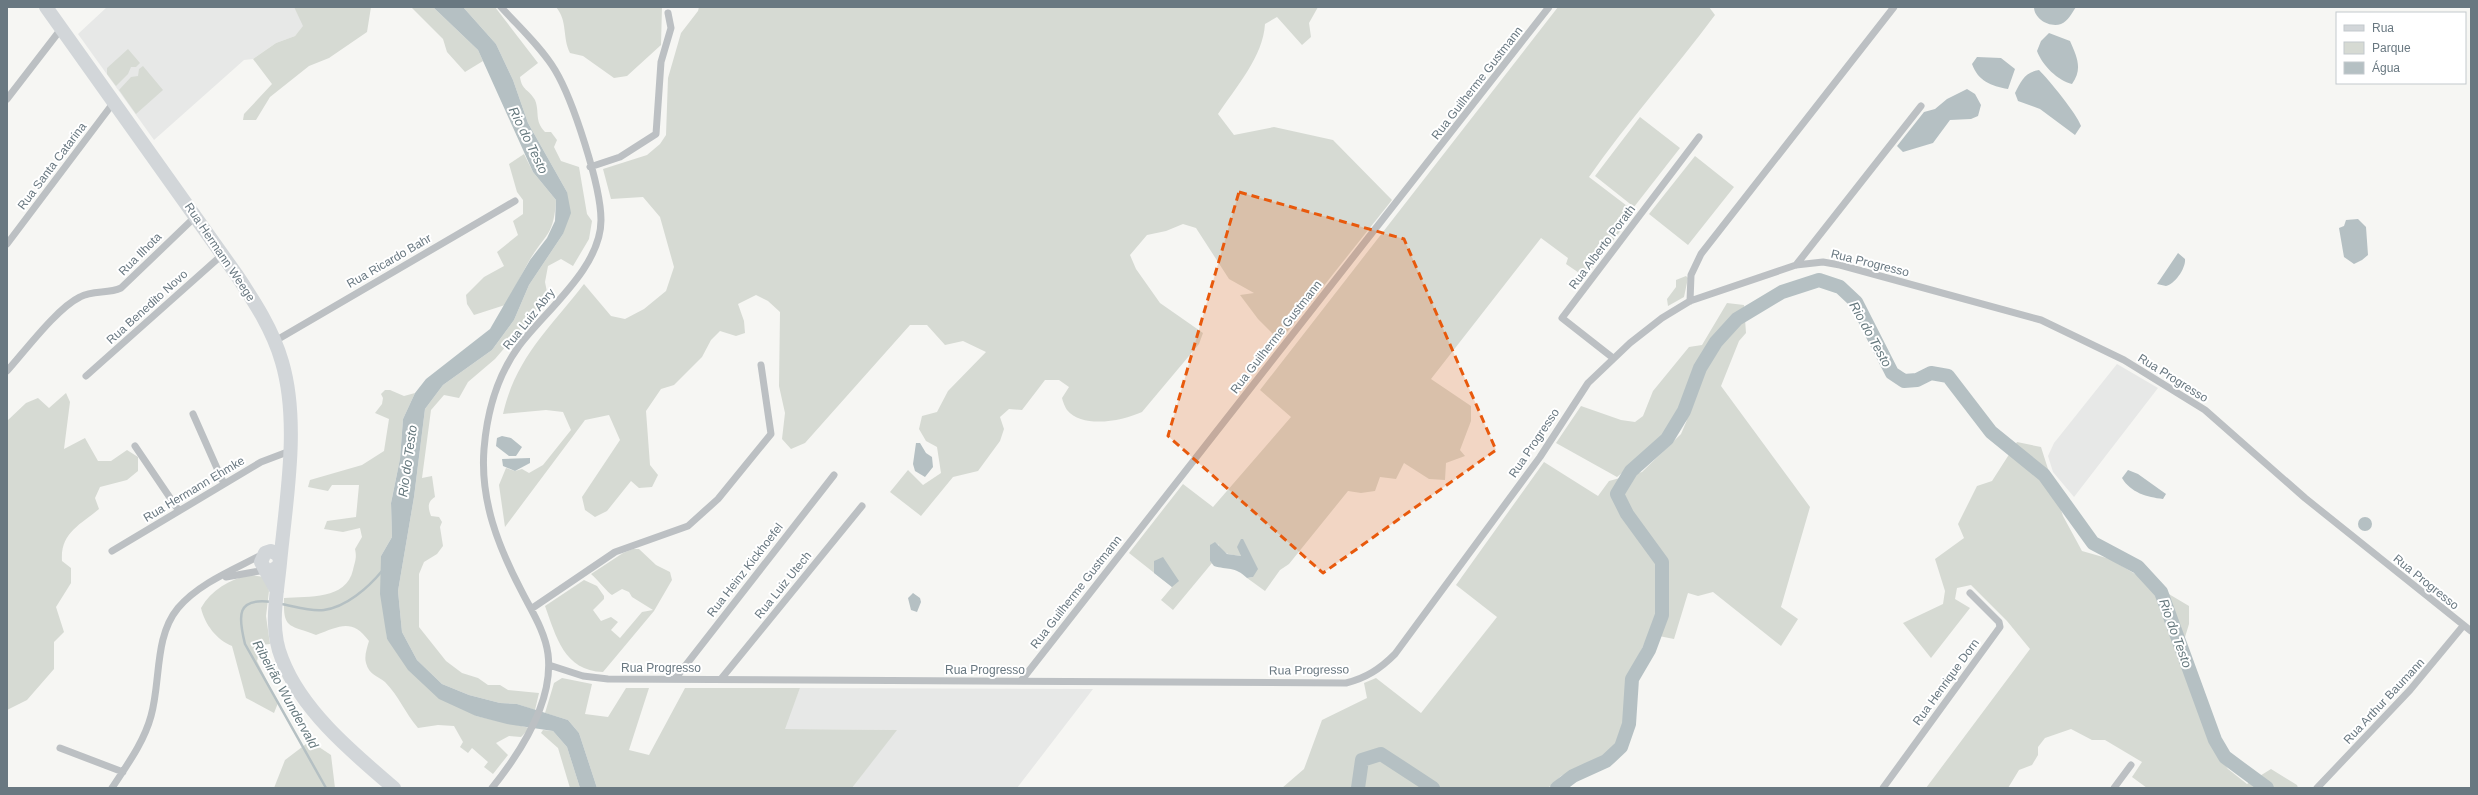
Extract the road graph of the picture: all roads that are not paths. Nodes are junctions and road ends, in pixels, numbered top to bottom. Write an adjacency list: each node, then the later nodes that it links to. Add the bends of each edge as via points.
1 (46, 7): 6 (main road, Rua Hermann Weege)
2 (501, 7): 11 (street, Rua Luiz Abry, via 542,53 561,82)
3 (1549, 7): 44 (street, Rua Guilherme Gustmann)
4 (1894, 7): 17 (street, via 1701,254 1691,275)
5 (668, 13): 11 (street, via 671,28 662,57 656,134 620,157)
6 (62, 29): 7 (street); 8 (main road, Rua Hermann Weege)
7 (7, 99)
8 (114, 102): 13 (main road, Rua Hermann Weege); 14 (street, Rua Santa Catarina)
9 (1920, 106): 16 (street)
10 (1699, 137): 19 (street, Rua Alberto Porath, via 1562,318)
11 (590, 167): 38 (street, Rua Luiz Abry, via 598,196 601,222 595,248 574,281 519,346 508,363 493,399 486,432 483,478 490,516 503,554)
12 (515, 201): 18 (street, Rua Ricardo Bahr)
13 (195, 216): 15 (main road, Rua Hermann Weege); 21 (street, Rua Ilhota, via 122,288 113,292 84,295 70,303)
14 (7, 244)
15 (222, 255): 18 (main road, Rua Hermann Weege, via 253,301); 22 (street, Rua Benedito Novo)
16 (1796, 265): 17 (street, Rua Progresso); 39 (street, Rua Progresso, via 1823,262 1840,265 2013,311 2053,325 2100,347 2205,410 2305,498)
17 (1690, 301): 19 (street, Rua Progresso, via 1662,318)
18 (275, 341): 25 (main road, Rua Hermann Weege, via 291,404)
19 (1613, 358): 44 (street, Rua Progresso, via 1578,398 1540,457 1395,654 1371,674 1346,683)
20 (761, 366): 38 (street, via 771,434 718,499 688,526 615,552)
21 (7, 371)
22 (86, 376)
23 (193, 414): 27 (street)
24 (135, 446): 29 (street)
25 (290, 451): 27 (street, Rua Hermann Ehmke, via 270,458); 30 (main road, Rua Hermann Weege)
26 (834, 475): 42 (street, Rua Heinz Kickhoefel)
27 (224, 484): 29 (street, Rua Hermann Ehmke)
28 (862, 506): 43 (street, Rua Luiz Utech)
29 (179, 510): 31 (street, Rua Hermann Ehmke)
30 (282, 534): 32 (main road); 33 (main road, Rua Hermann Weege)
31 (112, 551)
32 (266, 552): 33 (main road, via 277,554); 34 (main road, via 261,562); 35 (street)
33 (280, 563): 34 (main road, via 274,570); 37 (main road, Rua Hermann Weege)
34 (265, 570): 35 (street); 37 (main road)
35 (216, 580): 47 (street, via 187,600 171,619 162,642 151,716 141,741)
36 (1970, 593): 51 (street, Rua Henrique Dorn, via 1999,622 2000,627)
37 (276, 598): 49 (main road, Rua Hermann Weege, via 275,629 279,651 297,688 341,739)
38 (531, 609): 41 (street, Rua Luiz Abry, via 544,639)
39 (2464, 626): 40 (street, Rua Progresso); 53 (street, Rua Arthur Baumann, via 2410,690)
40 (2471, 631)
41 (549, 665): 42 (street, Rua Progresso, via 596,679); 50 (street, via 540,708 532,729 520,751)
42 (675, 679): 43 (street, Rua Progresso)
43 (721, 679): 44 (street, Rua Progresso)
44 (1021, 681)
45 (60, 748): 47 (street)
46 (2131, 765): 52 (street)
47 (123, 772): 48 (street)
48 (112, 788)
49 (394, 788)
50 (492, 788)
51 (1883, 788)
52 (2114, 788)
53 (2317, 788)

